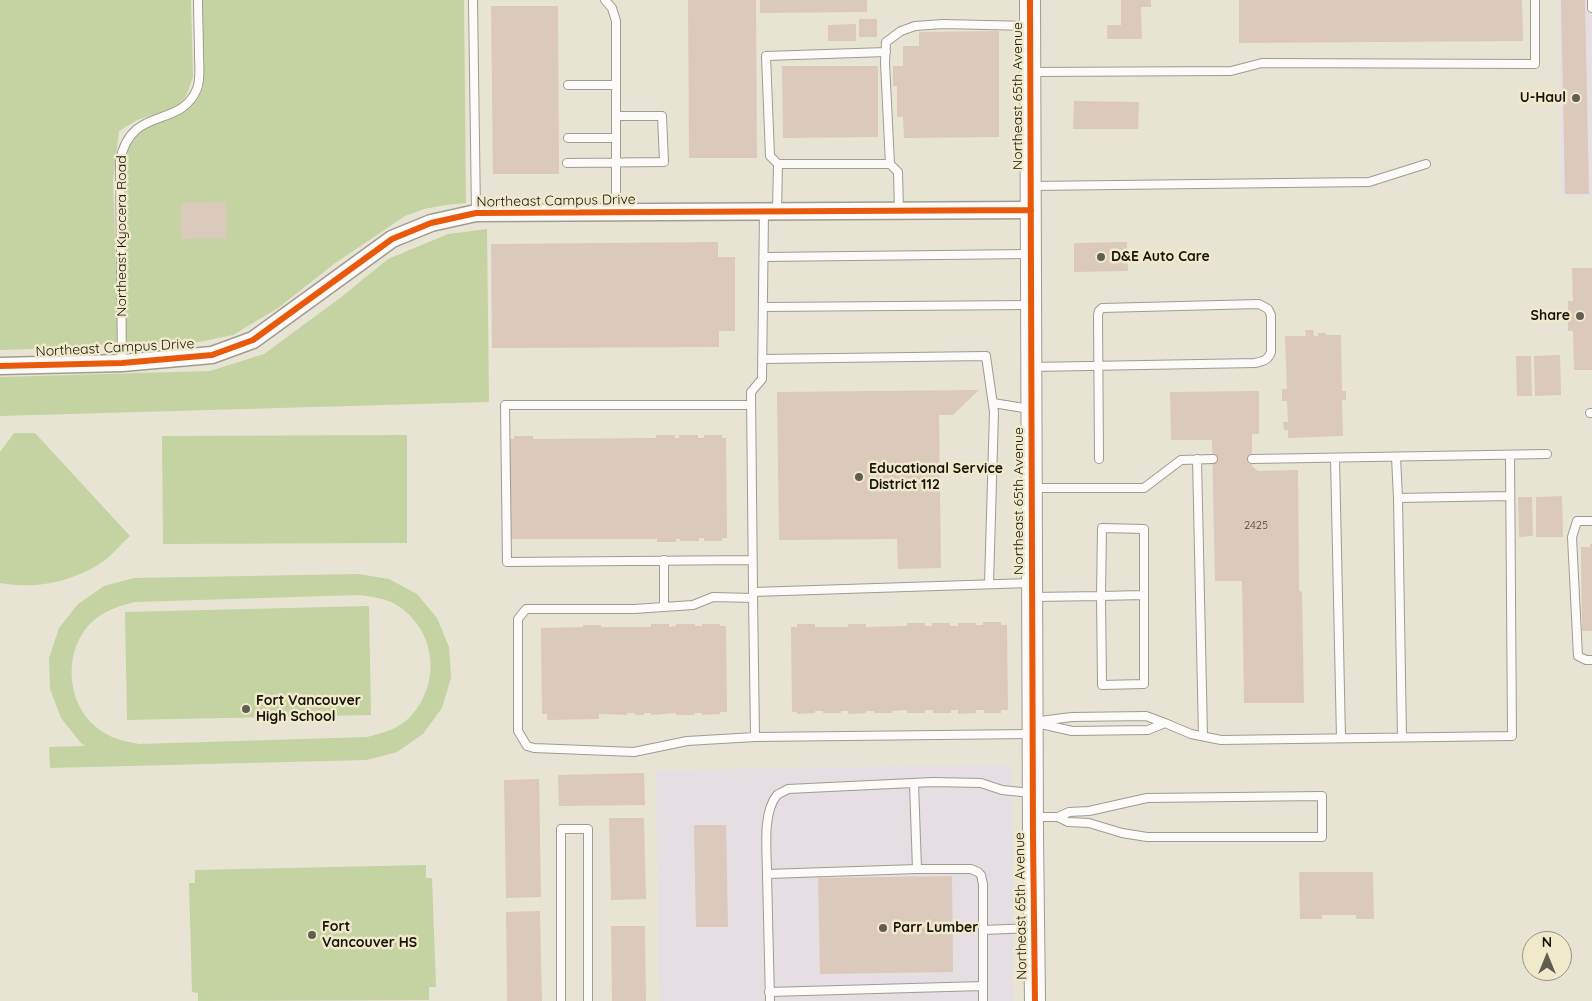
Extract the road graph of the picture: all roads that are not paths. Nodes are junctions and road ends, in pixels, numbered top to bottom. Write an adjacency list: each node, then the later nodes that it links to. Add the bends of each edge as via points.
1 (198, 0): 32 (lane, Northeast Kyocera Road, via 198,86 183,108 140,126 130,135 120,161)
2 (473, 0): 26 (lane)
3 (605, 0): 12 (lane, via 616,21)
4 (1030, 0): 8 (street, Northeast 65th Avenue)
5 (1535, 0): 10 (lane, via 1535,64 1262,63 1231,70)
6 (1592, 0): 7 (lane)
7 (1592, 8)
8 (1030, 26): 9 (lane, via 916,26 901,31 886,42); 10 (street, Northeast 65th Avenue)
9 (886, 52): 18 (lane, via 766,56 770,156); 19 (lane)
10 (1030, 72): 21 (street, Northeast 65th Avenue)
11 (568, 85): 12 (lane)
12 (616, 85): 13 (lane)
13 (616, 116): 15 (lane); 17 (lane, via 662,116 664,162)
14 (568, 138): 15 (lane)
15 (616, 138): 17 (lane)
16 (567, 163): 17 (lane)
17 (616, 163): 24 (lane)
18 (778, 164): 19 (lane); 25 (lane)
19 (890, 164): 23 (lane, via 898,172)
20 (1426, 164): 21 (lane, via 1369,182)
21 (1031, 186): 22 (street, Northeast 65th Avenue)
22 (1031, 210): 23 (street, Northeast Campus Drive); 27 (street, Northeast 65th Avenue)
23 (899, 211): 25 (street, Northeast Campus Drive)
24 (616, 212): 25 (street, Northeast Campus Drive); 26 (street, Northeast Campus Drive)
25 (771, 212): 28 (lane)
26 (476, 213): 32 (street, Northeast Campus Drive, via 431,223 392,239 253,340 212,355)
27 (1031, 254): 28 (lane); 29 (street, Northeast 65th Avenue)
28 (764, 257): 30 (lane)
29 (1032, 305): 30 (lane); 35 (street, Northeast 65th Avenue)
30 (763, 307): 31 (lane)
31 (762, 359): 36 (lane, via 986,356); 37 (lane, via 762,379 751,392)
32 (122, 363): 33 (street, Northeast Campus Drive)
33 (0, 366)
34 (1098, 366): 34 (lane, via 1255,363 1266,360 1271,352 1271,315 1259,304 1102,308 1098,315); 35 (lane); 43 (lane)
35 (1032, 367): 38 (street, Northeast 65th Avenue)
36 (993, 403): 38 (lane); 53 (lane)
37 (751, 405): 51 (lane, via 505,405 506,562); 52 (lane)
38 (1032, 410): 47 (street, Northeast 65th Avenue)
39 (1547, 454): 40 (lane)
40 (1510, 455): 41 (lane); 48 (lane)
41 (1396, 456): 42 (lane); 49 (lane)
42 (1335, 458): 44 (lane); 65 (lane)
43 (1099, 459)
44 (1252, 459)
45 (1197, 460): 46 (lane); 47 (lane, via 1181,460 1144,488); 62 (lane)
46 (1212, 460)
47 (1032, 488): 54 (street, Northeast 65th Avenue)
48 (1510, 496): 49 (lane); 64 (lane, via 1512,736)
49 (1398, 498): 64 (lane)
50 (1592, 521): 59 (lane, via 1577,521 1572,537 1578,656)
51 (664, 560): 52 (lane); 58 (lane)
52 (752, 560): 55 (lane)
53 (989, 584): 54 (lane); 55 (lane)
54 (1032, 590): 57 (lane); 61 (street, Northeast 65th Avenue)
55 (753, 595): 58 (lane, via 713,597 693,605); 63 (lane)
56 (1144, 595): 57 (lane); 57 (lane, via 1144,529 1102,528); 57 (lane, via 1144,684 1102,685)
57 (1101, 596)
58 (664, 607): 63 (lane, via 526,610 518,619 518,731 522,740 534,748 634,752 686,741)
59 (1592, 660)
60 (1165, 722): 61 (lane, via 1148,730); 61 (lane, via 1146,716 1072,717); 62 (lane)
61 (1032, 728): 63 (lane); 67 (street, Northeast 65th Avenue)
62 (1203, 736): 65 (lane, via 1221,740)
63 (755, 737)
64 (1402, 737): 65 (lane)
65 (1340, 738)
66 (914, 783): 67 (lane, via 981,783 1002,790); 70 (lane); 71 (lane, via 807,787 788,789 778,794 767,818)
67 (1033, 793): 68 (street, Northeast 65th Avenue)
68 (1033, 817): 69 (lane); 72 (street, Northeast 65th Avenue)
69 (1058, 817): 69 (lane, via 1068,822 1090,822 1147,837 1322,837 1322,796 1147,798 1089,812 1069,812)
70 (917, 869): 71 (lane); 73 (lane, via 971,869 978,872 982,884)
71 (767, 874): 75 (lane)
72 (1034, 928): 73 (lane); 80 (street, Northeast 65th Avenue)
73 (983, 930): 74 (lane)
74 (983, 986): 75 (lane); 79 (lane)
75 (770, 992): 78 (lane)
76 (561, 1001): 77 (lane, via 561,829 588,829)
77 (588, 1001)
78 (770, 1001)
79 (983, 1001)
80 (1035, 1001)

